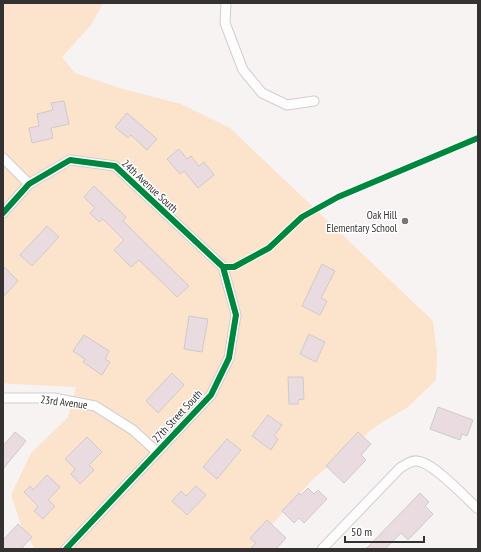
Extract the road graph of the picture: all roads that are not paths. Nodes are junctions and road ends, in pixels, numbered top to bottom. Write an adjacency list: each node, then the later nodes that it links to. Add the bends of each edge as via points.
1 (226, 3): 2 (street, via 225,23 243,70 262,93 287,105)
2 (314, 101)
3 (3, 158): 4 (street)
4 (29, 184): 5 (street, 24th Avenue South); 6 (street, 24th Avenue South, via 70,160 115,166)
5 (3, 213)
6 (222, 267): 8 (street, 27th Street South, via 236,315 229,358 211,394)
7 (3, 398): 8 (street, 23rd Avenue, via 54,398 95,406 133,430)
8 (157, 452): 10 (street, 27th Street South)
9 (478, 510): 11 (street, via 428,464 417,460 400,468)
10 (66, 549)
11 (322, 549)

